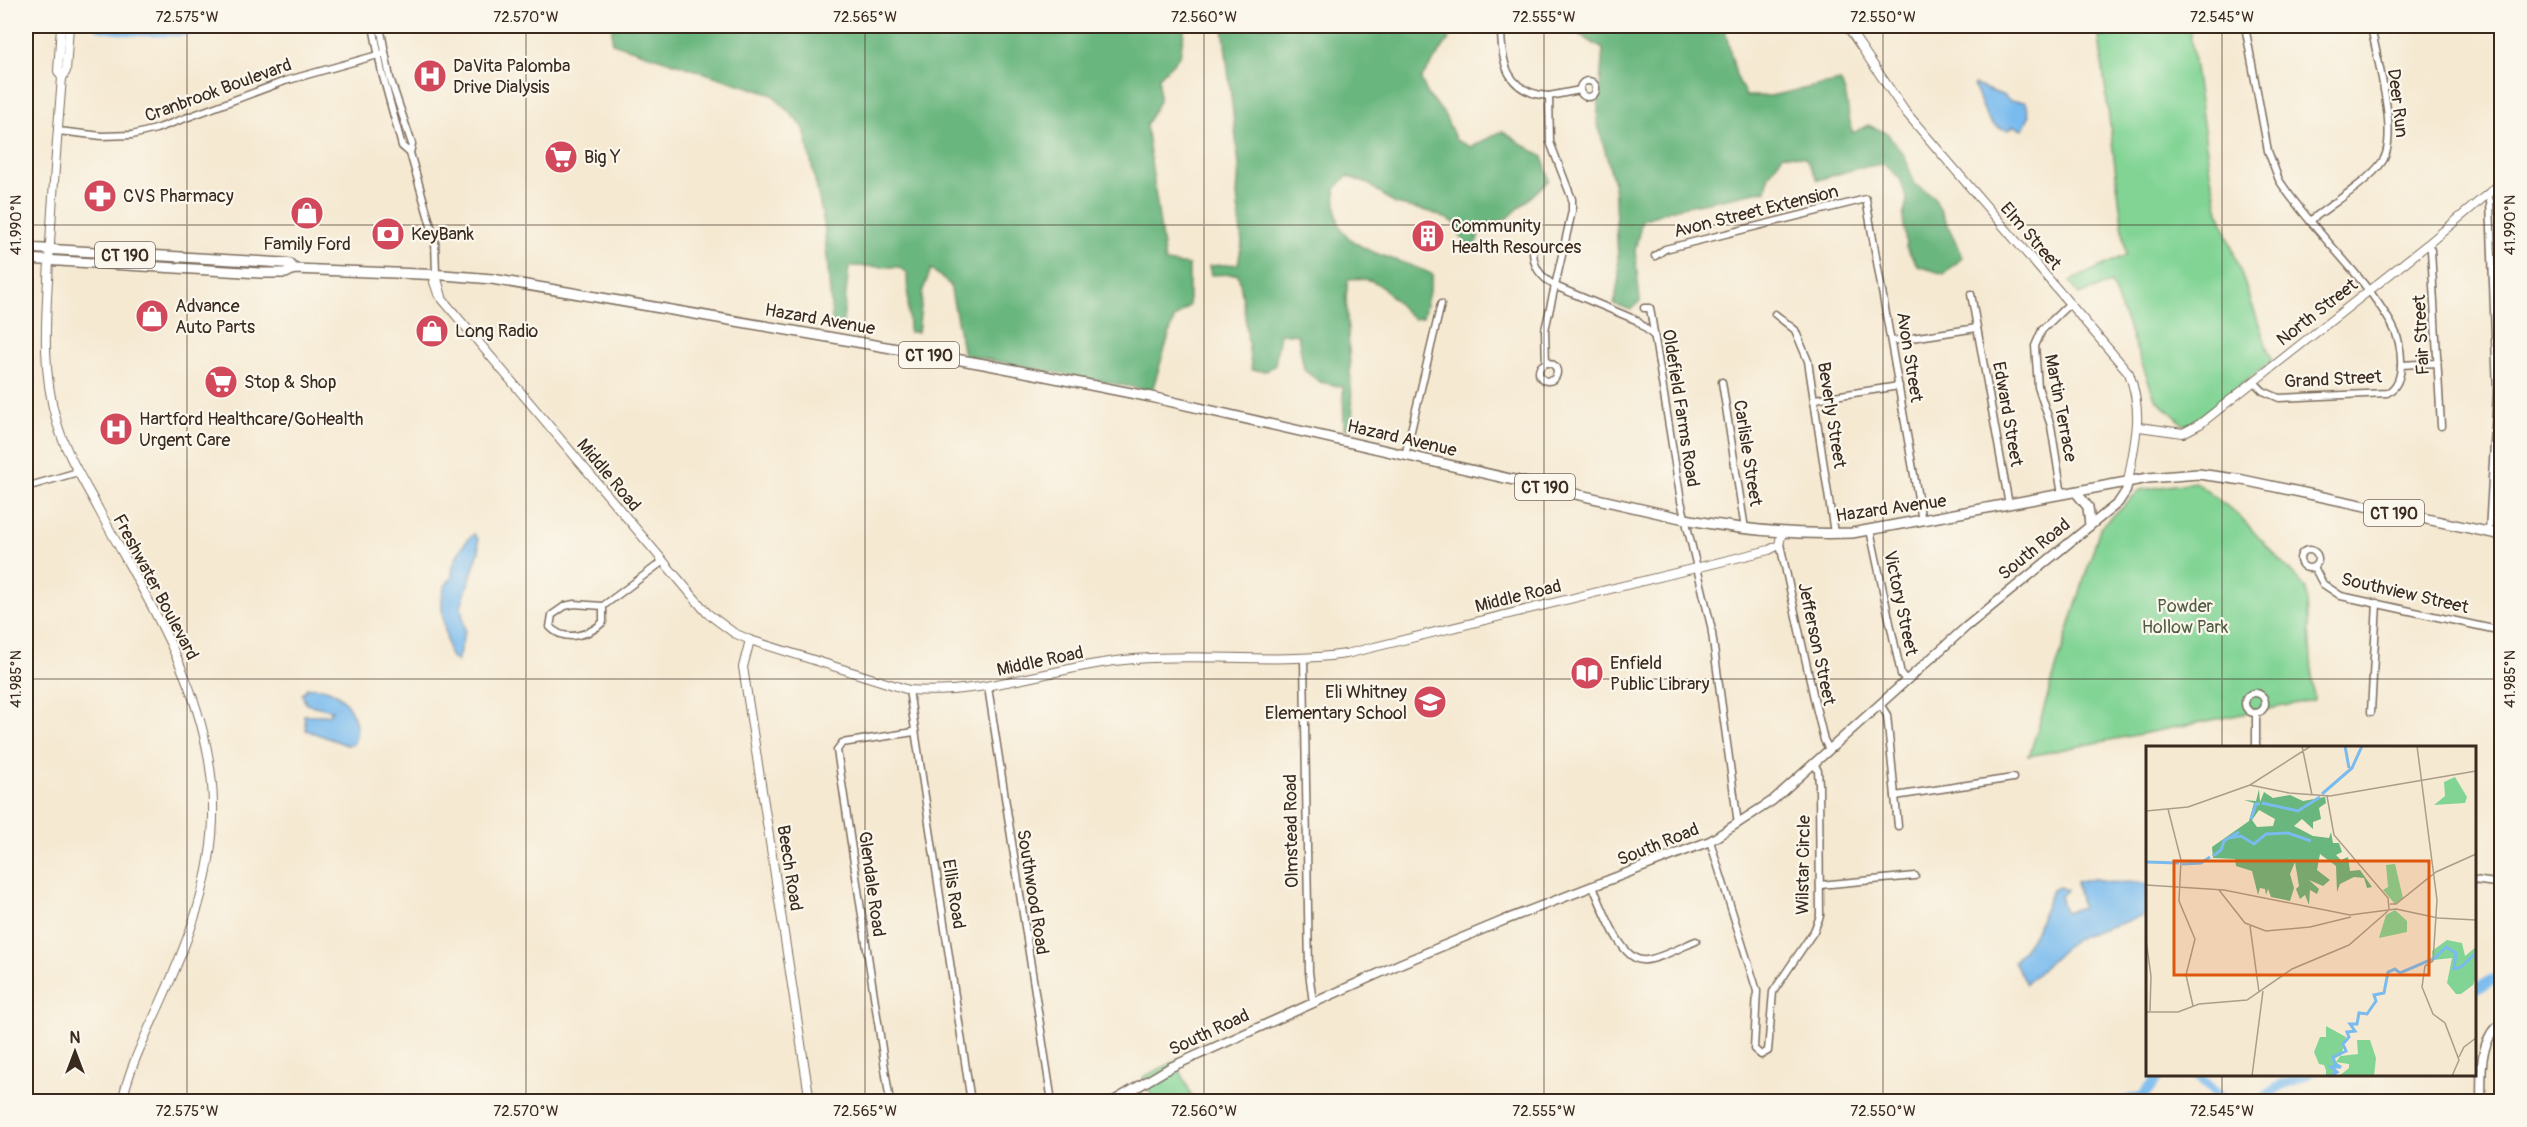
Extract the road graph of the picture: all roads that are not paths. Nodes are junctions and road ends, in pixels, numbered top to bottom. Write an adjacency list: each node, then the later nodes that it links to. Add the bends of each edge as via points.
1 (62, 26): 10 (street, Freshwater Boulevard, via 58,71)
2 (69, 26): 10 (street, Freshwater Boulevard, via 66,71)
3 (373, 26): 9 (street)
4 (380, 26): 9 (street)
5 (1501, 26): 12 (street, via 1504,62 1510,78 1535,95)
6 (1847, 26): 33 (street, Elm Street, via 1904,110)
7 (2245, 26): 17 (street, Grand Street, via 2272,166 2287,193)
8 (2371, 26): 17 (street, Deer Run, via 2389,125 2387,153 2377,168)
9 (382, 54): 13 (street, Cranbrook Boulevard, via 285,81 132,135); 28 (street, via 402,146 410,153 436,244)
10 (62, 78): 13 (street, Freshwater Boulevard)
11 (1580, 90): 12 (street)
12 (1549, 96): 29 (street, via 1550,142 1572,199)
13 (58, 131): 20 (street, Freshwater Boulevard)
14 (2502, 182): 15 (street, North Street)
15 (2487, 194): 18 (street, North Street); 45 (street)
16 (1866, 199): 22 (street, Avon Street Extension, via 1665,249); 38 (street, Avon Street)
17 (2310, 221): 30 (street, Grand Street)
18 (2428, 244): 30 (street, North Street); 40 (street, Fair Street)
19 (26, 248): 20 (main road, Hazard Avenue / CT 190)
20 (49, 250): 24 (street, Freshwater Boulevard); 25 (main road, Hazard Avenue / CT 190)
21 (1533, 250): 29 (street, via 1539,274)
22 (1655, 256)
23 (26, 259): 24 (main road, Hazard Avenue / CT 190)
24 (49, 260): 27 (main road, Hazard Avenue / CT 190); 50 (street, Freshwater Boulevard, via 44,330 47,381 60,431)
25 (224, 260): 26 (main road, Hazard Avenue / CT 190, via 284,263); 27 (main road)
26 (294, 269): 27 (main road, Hazard Avenue / CT 190, via 286,273); 28 (main road, Hazard Avenue / CT 190)
27 (203, 270)
28 (436, 274): 49 (main road, Hazard Avenue / CT 190, via 508,282 1036,374); 66 (street, Middle Road, via 442,297)
29 (1555, 286): 37 (street, via 1636,320); 39 (street, via 1545,330)
30 (2367, 291): 41 (street, Grand Street, via 2393,326); 42 (street, North Street)
31 (1971, 294): 36 (street, Edward Street)
32 (1441, 304): 49 (street)
33 (2070, 304): 48 (street, Elm Street, via 2129,373 2139,409); 54 (street, Martin Terrace, via 2042,330 2035,346 2038,387 2051,426)
34 (1644, 308): 37 (street, Oldefield Farms Road, via 1650,308)
35 (1775, 314): 46 (street, Beverly Street, via 1799,336)
36 (1977, 328): 38 (street); 55 (street, Edward Street)
37 (1654, 336): 56 (street, Oldefield Farms Road)
38 (1892, 340): 44 (street, Avon Street)
39 (1546, 363)
40 (2437, 363): 41 (street, Grand Street); 47 (street, Fair Street)
41 (2401, 365): 42 (street, Grand Street, via 2395,387 2382,394 2279,398)
42 (2253, 381): 48 (street, North Street, via 2191,430 2171,432)
43 (1722, 382): 59 (street, Carlisle Street)
44 (1899, 386): 46 (street); 57 (street, Avon Street)
45 (2499, 391): 62 (street)
46 (1815, 399): 63 (street, Beverly Street)
47 (2441, 426)
48 (2139, 427): 51 (street, Elm Street)
49 (1405, 456): 56 (main road, Hazard Avenue / CT 190)
50 (78, 472): 52 (street); 99 (street, Freshwater Boulevard, via 189,683 212,766 212,845 205,882 180,959)
51 (2128, 482): 53 (main road, Hazard Avenue / CT 190); 58 (main road, South Road, via 2118,503); 62 (main road, Hazard Avenue / CT 190, via 2179,474 2219,476)
52 (26, 487)
53 (2076, 492): 54 (main road, Hazard Avenue / CT 190); 58 (main road, via 2088,507)
54 (2062, 495): 55 (main road, Hazard Avenue / CT 190)
55 (2009, 505): 57 (main road, Hazard Avenue / CT 190)
56 (1685, 519): 59 (main road, Hazard Avenue / CT 190); 68 (street, Oldefield Farms Road)
57 (1922, 521): 60 (main road, Hazard Avenue / CT 190)
58 (2090, 525): 74 (main road, South Road)
59 (1745, 529): 61 (main road, Hazard Avenue / CT 190)
60 (1870, 530): 63 (main road, Hazard Avenue / CT 190); 74 (street, Victory Street, via 1901,674)
61 (1782, 532): 63 (main road, Hazard Avenue / CT 190); 65 (street)
62 (2489, 532): 64 (main road, Hazard Avenue / CT 190)
63 (1834, 533)
64 (2502, 535)
65 (1780, 544): 68 (street, Middle Road); 82 (street, Jefferson Street)
66 (662, 562): 70 (street); 72 (street, Middle Road, via 707,613)
67 (2314, 567): 69 (street, Southview Street, via 2323,584 2333,592)
68 (1698, 568): 73 (street, Middle Road, via 1346,654); 86 (street, Oldefield Farms Road, via 1711,626)
69 (2377, 603): 71 (street, Southview Street); 78 (street)
70 (603, 606): 70 (street, via 565,606 552,615 550,627 565,636 590,630 603,622)
71 (2502, 631)
72 (750, 640): 76 (street, Middle Road); 100 (street, Beech Road, via 743,667)
73 (1304, 659): 75 (street, Middle Road, via 1134,659); 97 (street, Olmstead Road, via 1308,969)
74 (1906, 680): 77 (main road, South Road)
75 (988, 687): 76 (street, Middle Road); 103 (street, Southwood Road)
76 (909, 690): 80 (street, Ellis Road)
77 (1880, 704): 82 (main road, South Road); 85 (street, via 1887,715)
78 (2371, 712)
79 (2256, 713): 81 (street)
80 (914, 732): 101 (street, Glendale Road, via 842,743 837,750); 102 (street, Ellis Road)
81 (2256, 746)
82 (1829, 749): 83 (main road, South Road)
83 (1814, 763): 86 (main road, South Road, via 1772,801); 92 (street, Wilstar Circle, via 1818,771)
84 (2013, 778): 85 (street)
85 (1895, 796): 87 (street)
86 (1738, 824): 88 (main road, South Road)
87 (1898, 826)
88 (1710, 841): 93 (main road, South Road); 95 (street, Wilstar Circle)
89 (1915, 876): 92 (street)
90 (2476, 880): 91 (street)
91 (2502, 884)
92 (1820, 885): 96 (street, Wilstar Circle, via 1820,916 1814,932)
93 (1593, 887): 94 (street, via 1615,934 1633,958 1644,961); 97 (main road, South Road, via 1505,920)
94 (1695, 941)
95 (1757, 990): 96 (street); 96 (street, Wilstar Circle, via 1754,1049 1761,1055 1768,1051)
96 (1773, 992)
97 (1313, 1003): 104 (main road, South Road, via 1171,1067)
98 (2502, 1023): 105 (main road, via 2486,1041)
99 (122, 1101)
100 (810, 1101)
101 (890, 1101)
102 (971, 1101)
103 (1052, 1101)
104 (1112, 1101)
105 (2481, 1101)

